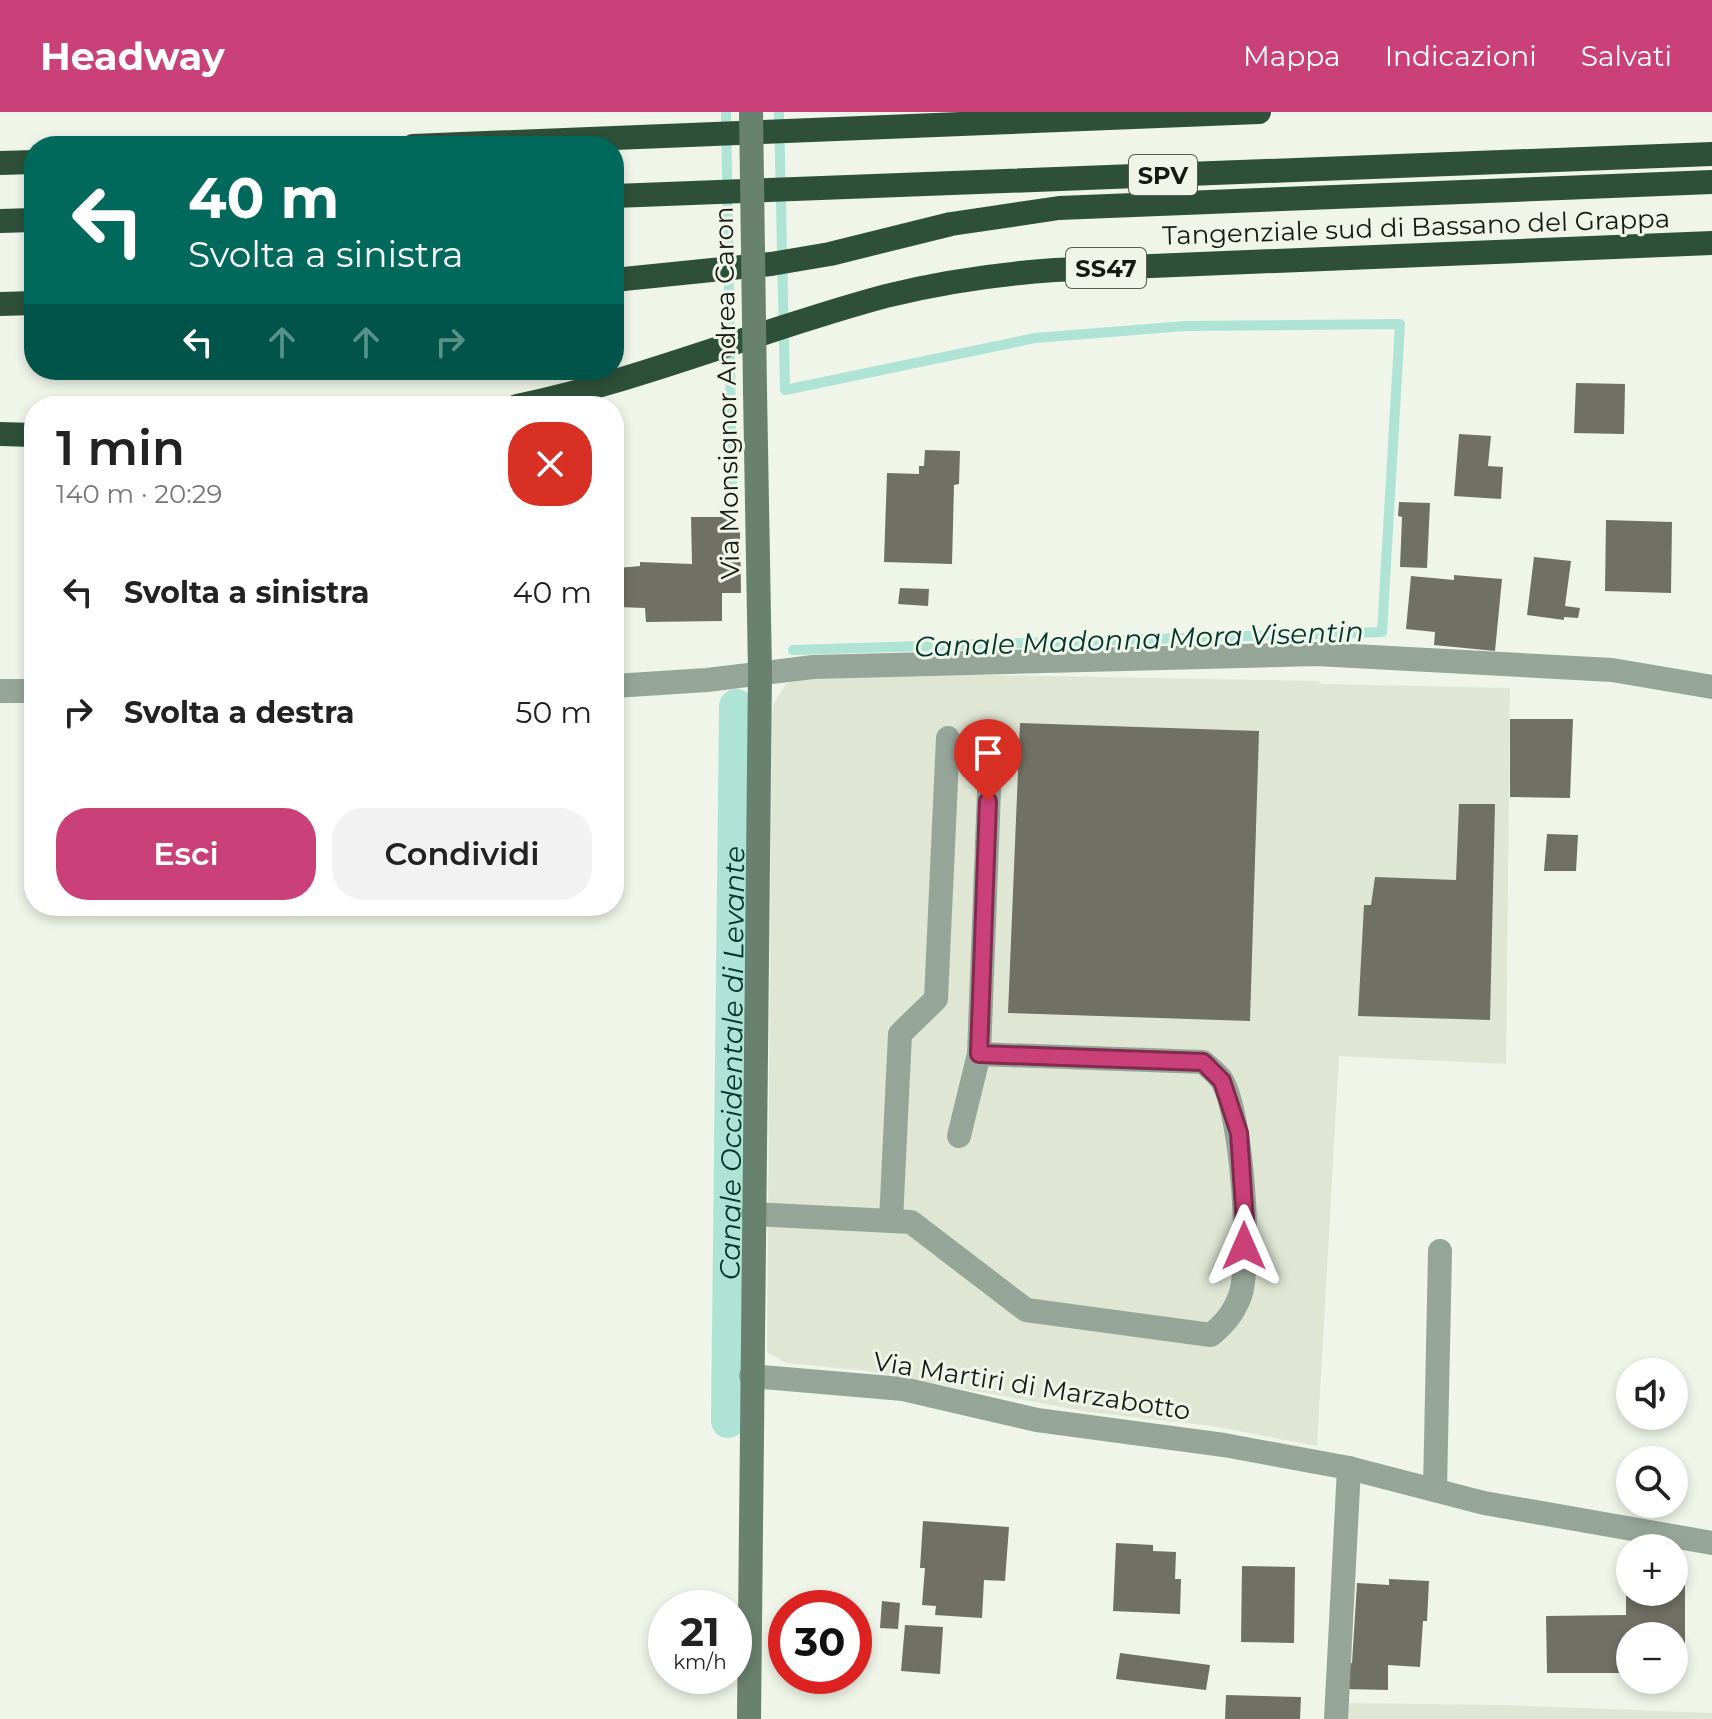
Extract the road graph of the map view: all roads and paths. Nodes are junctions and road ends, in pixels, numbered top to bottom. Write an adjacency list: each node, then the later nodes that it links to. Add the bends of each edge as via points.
1 (751, 112): 20 (street, Via Monsignor Andrea Caron, bridge)
2 (1259, 112): 3 (highway, SPV)
3 (624, 138)
4 (1712, 154): 8 (highway, SPV)
5 (24, 162): 6 (highway)
6 (0, 163)
7 (1712, 182): 12 (highway, SPV, via 1059,208 951,224 771,264)
8 (624, 196)
9 (24, 220): 10 (highway)
10 (0, 221)
11 (1712, 243): 15 (highway, Tangenziale sud di Bassano del Grappa / SS47, via 982,277 885,297)
12 (624, 279)
13 (24, 303): 14 (highway)
14 (0, 304)
15 (624, 378)
16 (618, 380): 17 (highway, Tangenziale sud di Bassano del Grappa / SS47)
17 (561, 396)
18 (0, 434): 19 (highway)
19 (24, 435)
20 (760, 672): 21 (street); 22 (street, via 1316,654 1612,670); 29 (street)
21 (624, 685)
22 (1712, 687)
23 (0, 691): 24 (street)
24 (24, 691)
25 (948, 738): 30 (street, via 936,999 900,1034)
26 (991, 738): 27 (street)
27 (979, 1054): 28 (street); 30 (street, via 1203,1062 1222,1081 1239,1133 1245,1223 1241,1293 1230,1318 1211,1335 1026,1310 911,1222)
28 (959, 1136)
29 (753, 1214): 30 (street); 32 (street)
30 (891, 1221)
31 (1440, 1251): 34 (street)
32 (751, 1376): 33 (street, Via Martiri di Marzabotto, via 903,1389 1037,1420); 36 (street)
33 (1349, 1468): 34 (street, Via Martiri di Marzabotto); 37 (street)
34 (1435, 1490): 35 (street, Via Martiri di Marzabotto)
35 (1712, 1543)
36 (749, 1719)
37 (1336, 1719)

